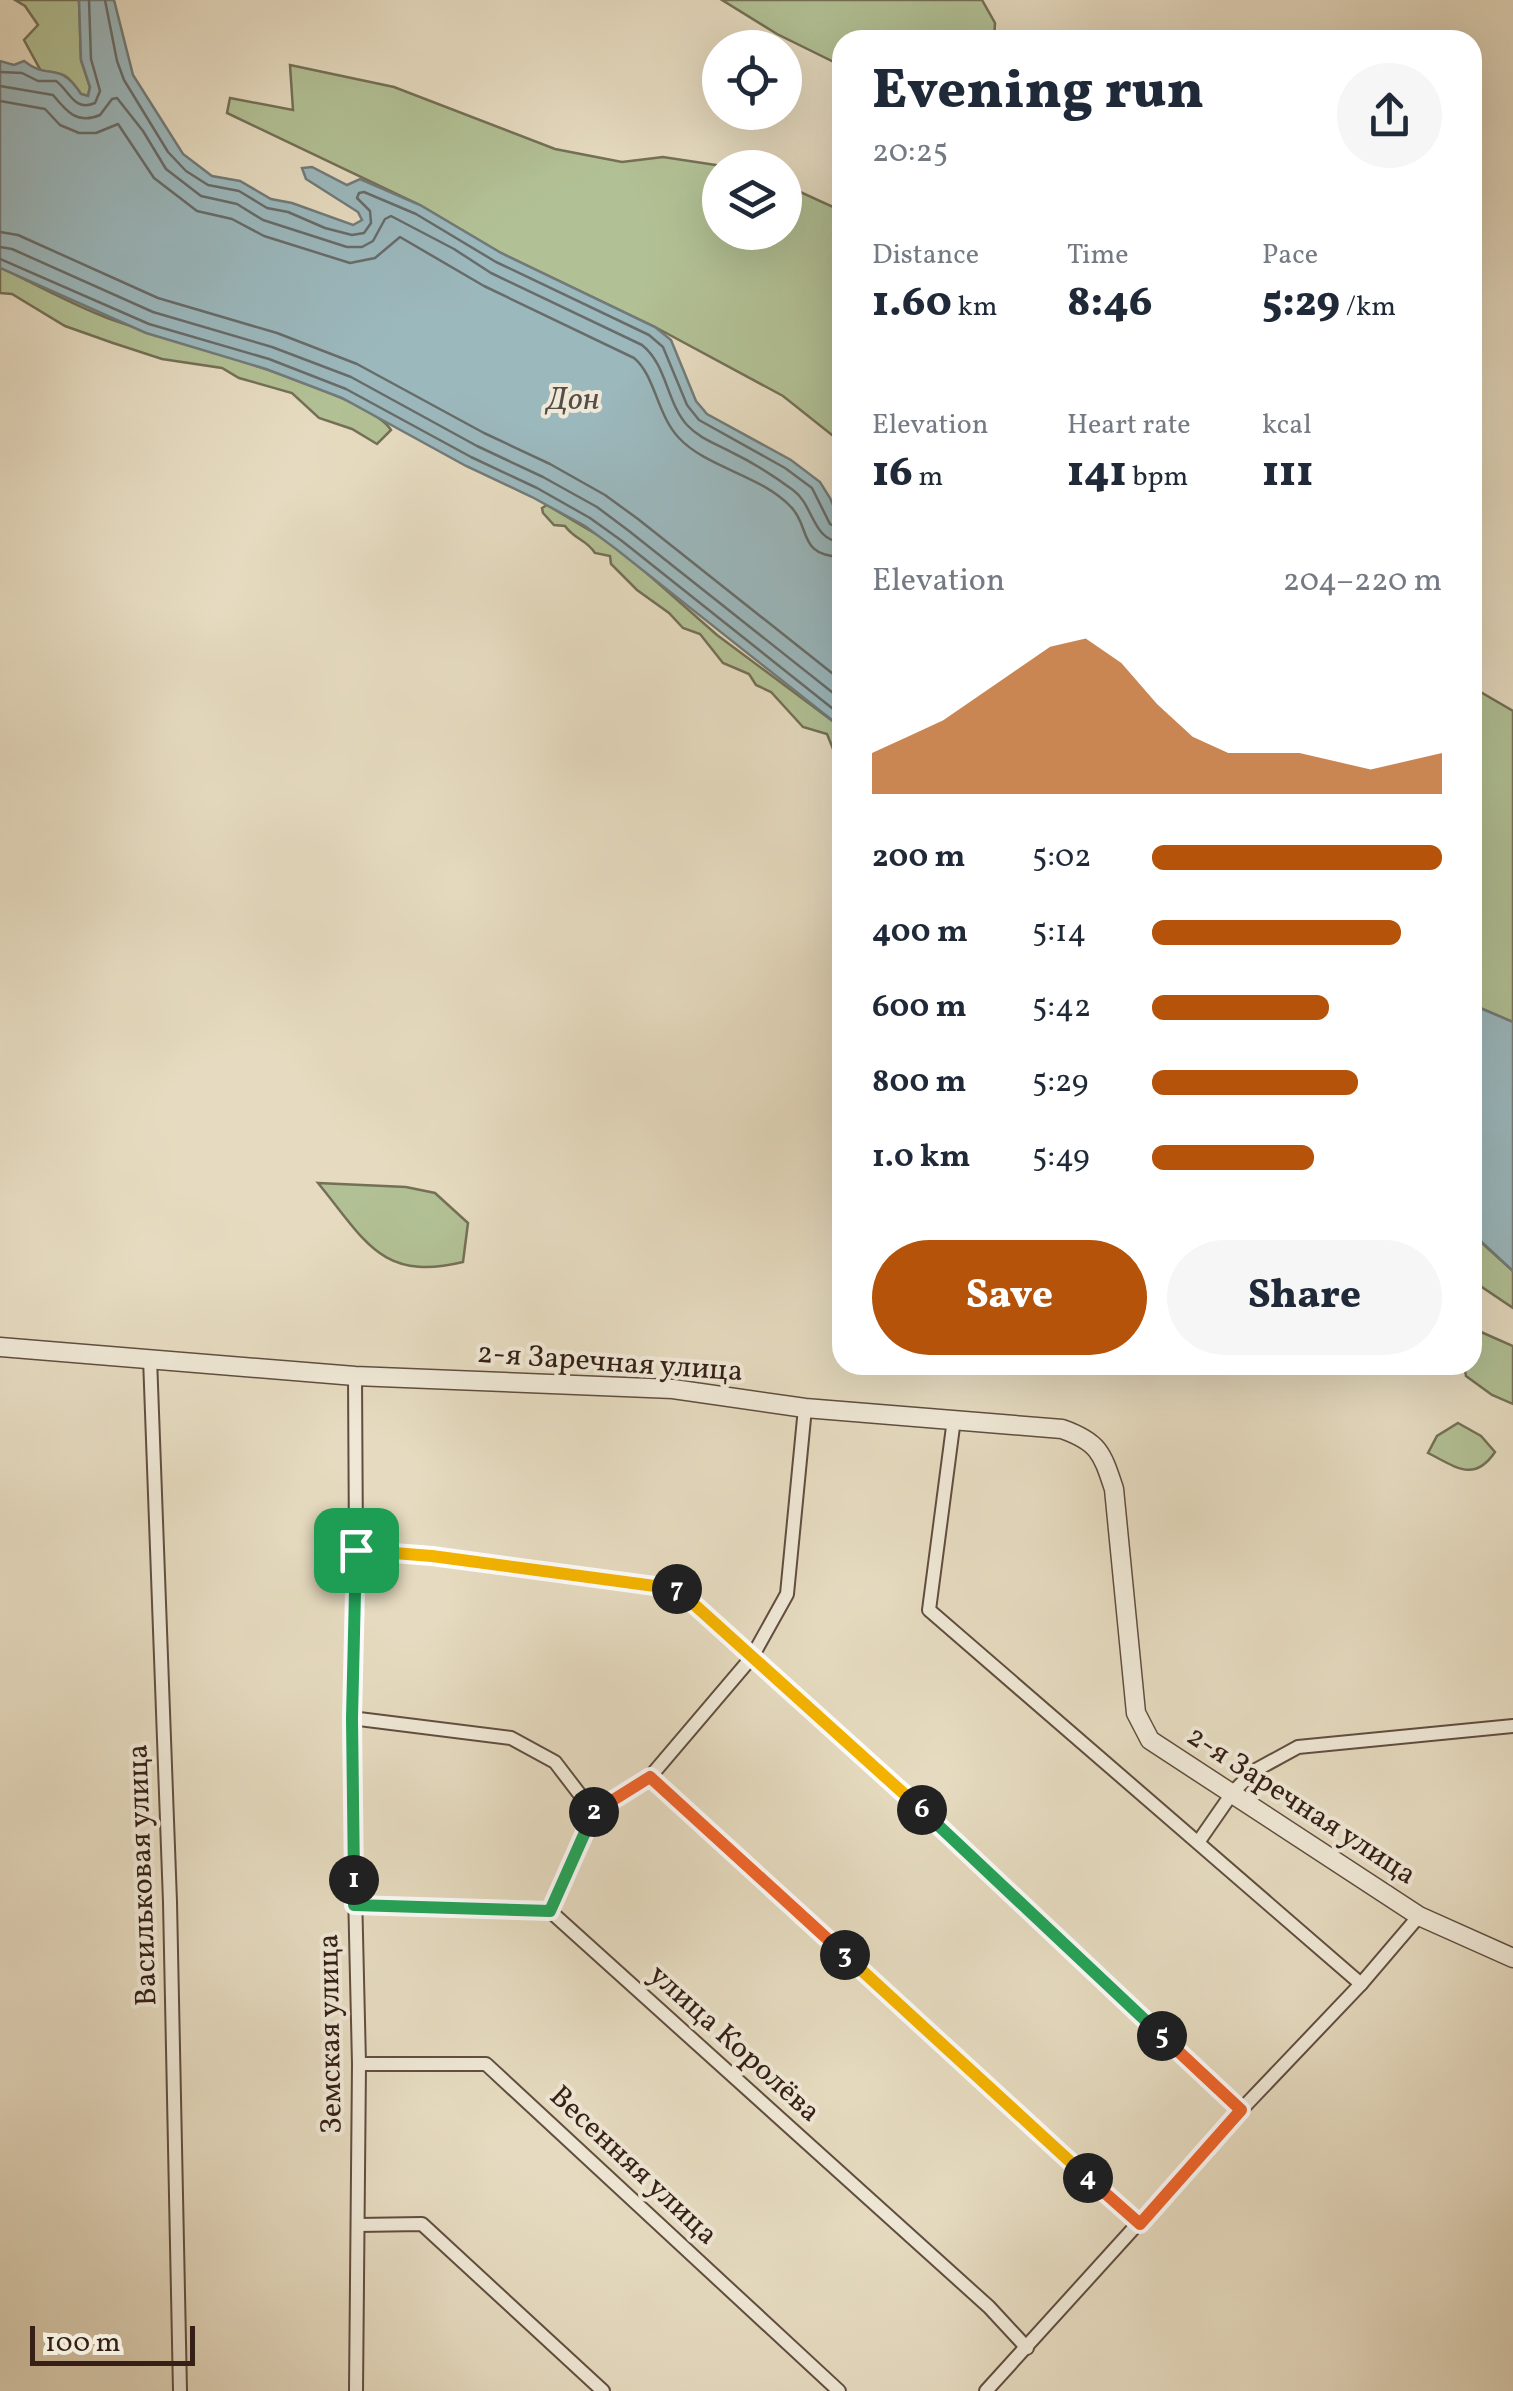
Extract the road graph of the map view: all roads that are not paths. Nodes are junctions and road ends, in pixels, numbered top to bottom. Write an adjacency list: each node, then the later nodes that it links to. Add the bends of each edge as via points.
1 (0, 1348): 2 (street, 2-я Заречная улица)
2 (150, 1358): 3 (street, 2-я Заречная улица); 24 (street, Васильковая улица)
3 (355, 1376): 4 (street, 2-я Заречная улица, via 673,1389); 6 (street, Земская улица)
4 (805, 1408): 5 (street, 2-я Заречная улица); 7 (street, via 787,1594)
5 (954, 1419): 11 (street, 2-я Заречная улица, via 1062,1429 1091,1439 1114,1489 1136,1714 1150,1740); 13 (street, via 929,1610)
6 (356, 1550): 7 (street, via 675,1588); 8 (street, Земская улица)
7 (752, 1656): 10 (street); 20 (street)
8 (352, 1718): 12 (street, via 511,1738 555,1762); 14 (street, Земская улица)
9 (1513, 1726): 11 (street, via 1298,1747 1254,1770)
10 (650, 1777): 12 (street); 21 (street)
11 (1232, 1792): 13 (street); 16 (street, 2-я Заречная улица)
12 (594, 1813): 15 (street)
13 (1199, 1841): 18 (street)
14 (354, 1905): 15 (street); 19 (street, Земская улица)
15 (550, 1911): 23 (street, улица Королёва)
16 (1419, 1916): 17 (street, 2-я Заречная улица); 18 (street)
17 (1513, 1958)
18 (1361, 1984): 20 (street)
19 (359, 2064): 22 (street, Земская улица); 27 (street, Весенняя улица, via 486,2064)
20 (1241, 2110): 21 (street)
21 (1140, 2224): 23 (street)
22 (358, 2225): 25 (street, Земская улица); 26 (street, via 422,2224)
23 (1028, 2348): 28 (street)
24 (180, 2391)
25 (356, 2391)
26 (604, 2391)
27 (838, 2391)
28 (986, 2391)

